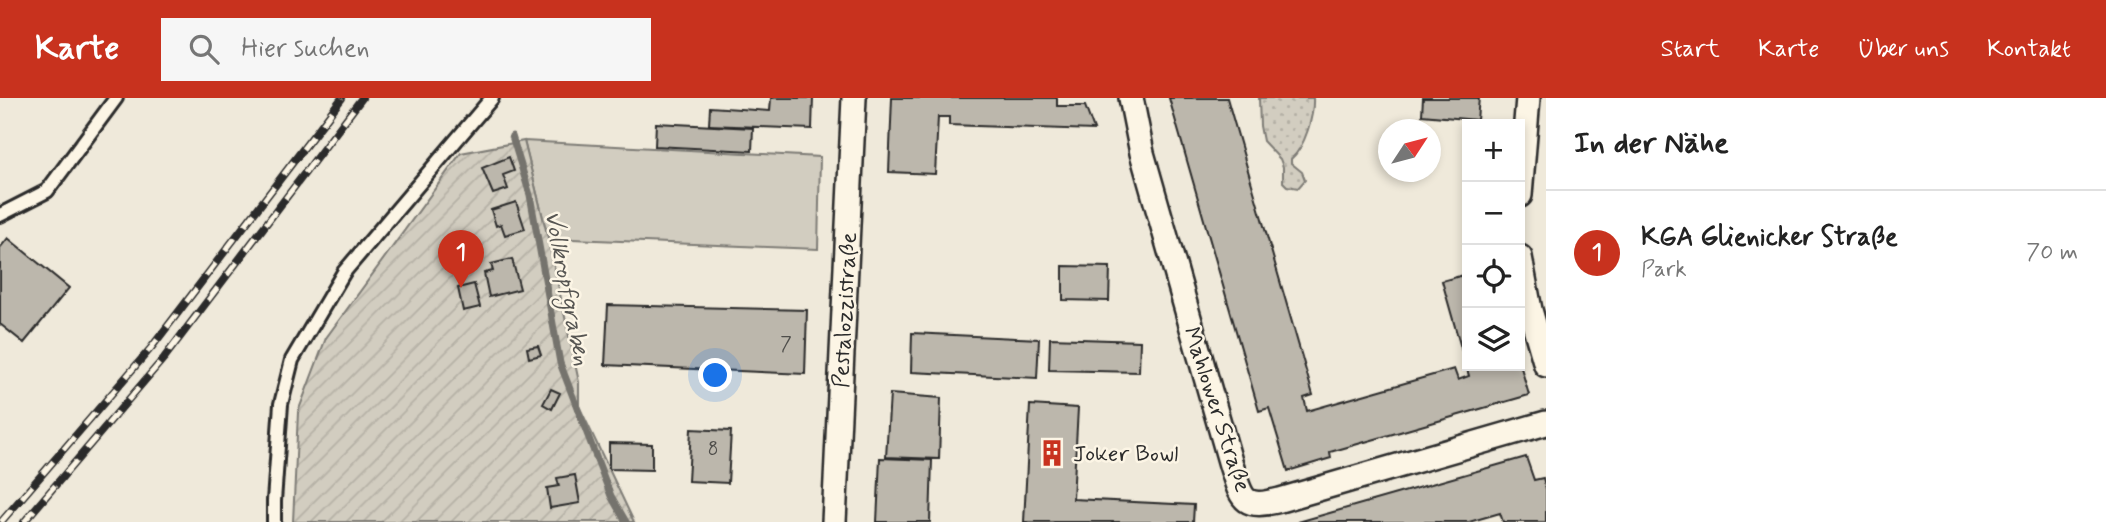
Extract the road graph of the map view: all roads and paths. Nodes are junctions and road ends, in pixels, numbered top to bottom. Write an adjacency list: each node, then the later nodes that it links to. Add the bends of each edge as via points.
1 (116, 98): 7 (lane, via 47,191)
2 (492, 98): 11 (lane, via 344,272 292,360 281,404)
3 (854, 98): 12 (street, Pestalozzistraße)
4 (1131, 98): 10 (street, Mahlower Straße, via 1142,153 1231,465 1241,494 1250,502 1259,505 1280,500)
5 (1528, 98): 6 (street)
6 (1521, 182)
7 (0, 215)
8 (1525, 284): 9 (street)
9 (1546, 365)
10 (1546, 424)
11 (275, 522)
12 (834, 522)

